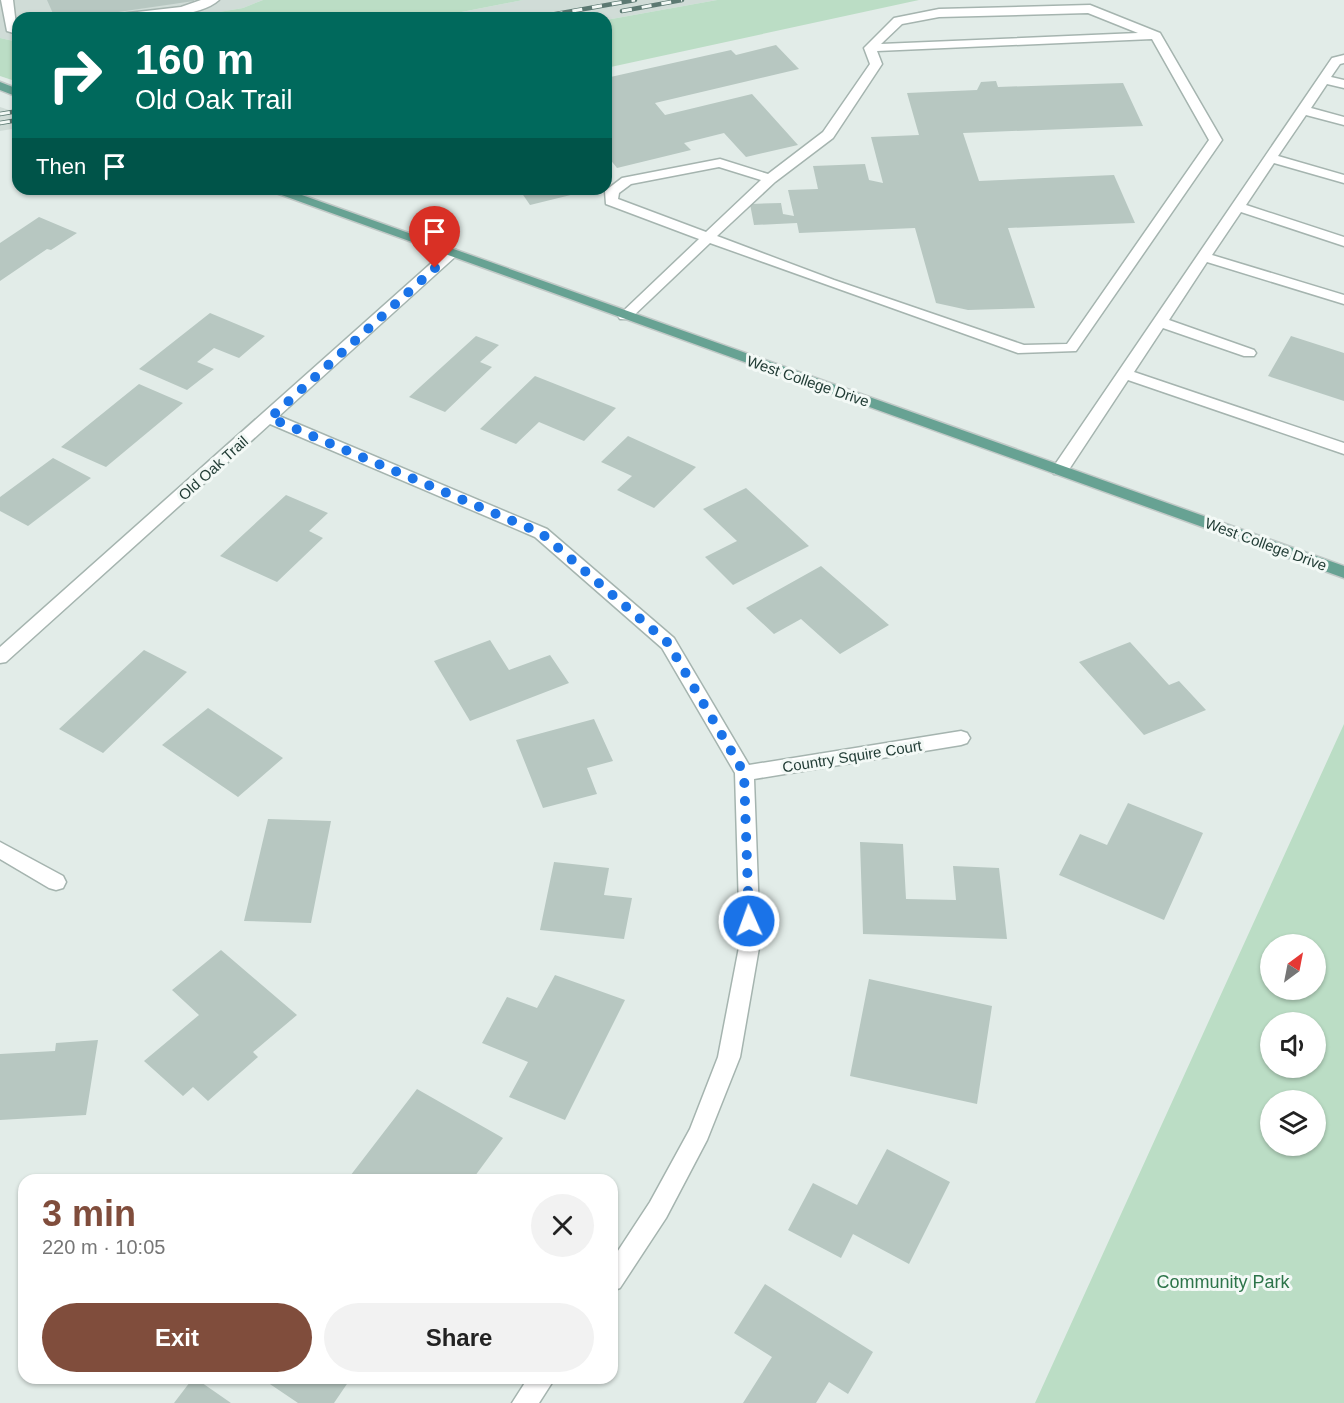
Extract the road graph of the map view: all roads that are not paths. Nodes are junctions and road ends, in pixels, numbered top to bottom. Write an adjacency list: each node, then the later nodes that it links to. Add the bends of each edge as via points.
1 (7, 0): 4 (street)
2 (213, 0): 3 (street)
3 (167, 12)
4 (12, 17)
5 (1156, 36): 6 (street); 6 (street, via 1089,9 939,13 898,21); 19 (street, via 1216,140 1071,348 1023,350)
6 (870, 48): 13 (street, via 876,63 828,135)
7 (1344, 59): 8 (street, via 1336,61)
8 (1324, 79): 9 (street); 10 (street)
9 (1344, 84)
10 (1303, 110): 11 (street); 12 (street)
11 (1344, 122)
12 (1271, 158): 14 (street); 18 (street)
13 (770, 179): 15 (street, via 720,163 627,181); 19 (street)
14 (1344, 179)
15 (612, 190)
16 (289, 195): 21 (main road, West College Drive)
17 (612, 195): 19 (street, via 611,201)
18 (1238, 207): 20 (street); 22 (street)
19 (707, 237): 24 (street)
20 (1344, 242)
21 (451, 253): 24 (main road, West College Drive); 28 (street, Old Oak Trail)
22 (1204, 257): 23 (street); 25 (street)
23 (1344, 300)
24 (625, 316): 30 (main road, West College Drive)
25 (1160, 322): 26 (street); 27 (street)
26 (1249, 352)
27 (1125, 374): 29 (street); 30 (street)
28 (270, 418): 32 (street, Old Oak Trail); 34 (street, via 541,533 668,643)
29 (1344, 448)
30 (1060, 470): 31 (main road, West College Drive)
31 (1344, 572)
32 (0, 657)
33 (961, 738): 34 (street, Country Squire Court)
34 (744, 773): 37 (street, via 750,942 729,1057 699,1133 658,1210)
35 (0, 850): 36 (street)
36 (56, 882)
37 (618, 1271)
38 (538, 1384): 39 (street)
39 (524, 1403)

